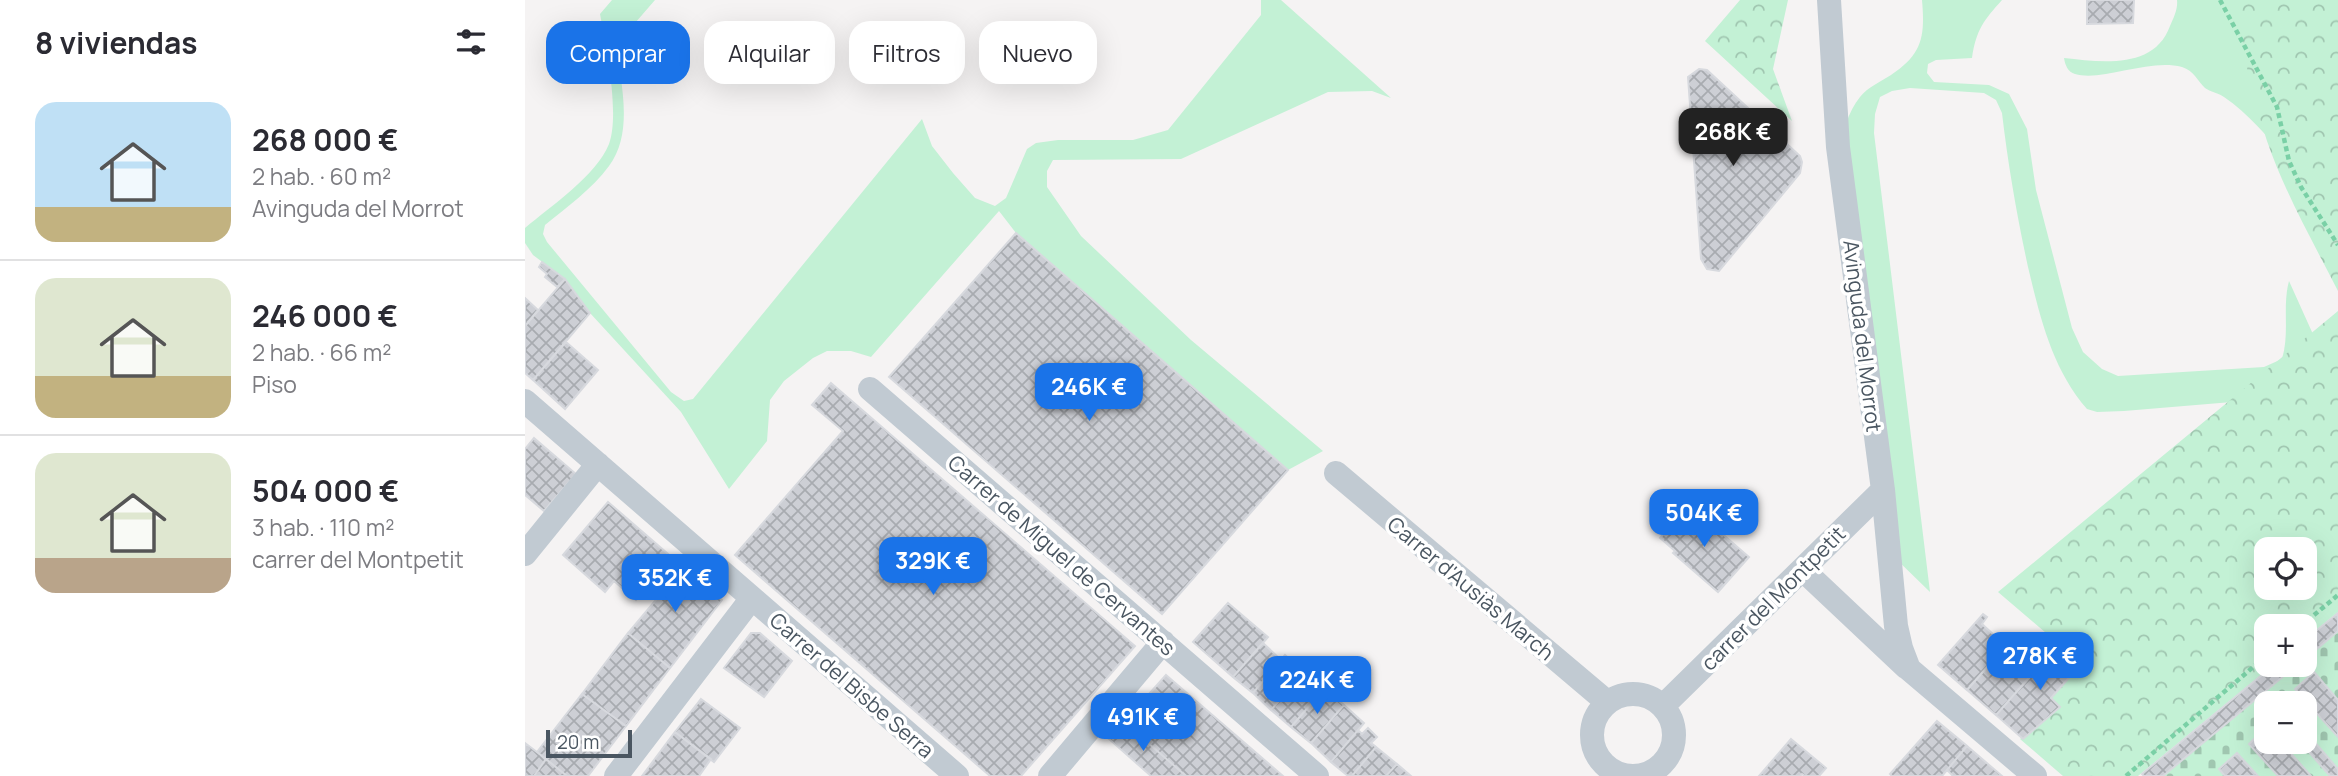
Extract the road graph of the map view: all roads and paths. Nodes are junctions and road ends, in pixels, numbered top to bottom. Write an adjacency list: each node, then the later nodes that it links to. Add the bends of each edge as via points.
1 (1829, 0): 8 (street, Avinguda del Morrot, via 1838,147)
2 (2220, 0): 3 (path, via 2277,107 2289,161 2301,187)
3 (2338, 245)
4 (870, 389): 14 (street, Carrer de Miguel de Cervantes)
5 (525, 401): 6 (street, Carrer del Bisbe Serra)
6 (599, 464): 9 (street); 12 (street, Carrer del Bisbe Serra)
7 (1336, 473): 17 (street, Carrer d'Ausiàs March)
8 (1883, 490): 10 (street, carrer del Montpetit); 16 (street, Avinguda del Morrot, via 1896,626)
9 (525, 554)
10 (1803, 570): 16 (street); 18 (street, carrer del Montpetit)
11 (2338, 595): 13 (path)
12 (752, 598): 21 (street); 22 (street, Carrer del Bisbe Serra)
13 (2315, 614)
14 (1163, 642): 23 (street); 24 (street, Carrer de Miguel de Cervantes)
15 (2254, 666): 26 (path)
16 (1909, 669): 25 (street)
17 (1607, 702): 18 (street, via 1630,693); 19 (street, via 1593,725)
18 (1663, 706): 20 (street, via 1674,729)
19 (1597, 770): 20 (street, via 1626,775)
20 (1669, 770)
21 (616, 776)
22 (957, 776)
23 (1050, 776)
24 (1317, 776)
25 (2035, 776)
26 (2126, 776)

